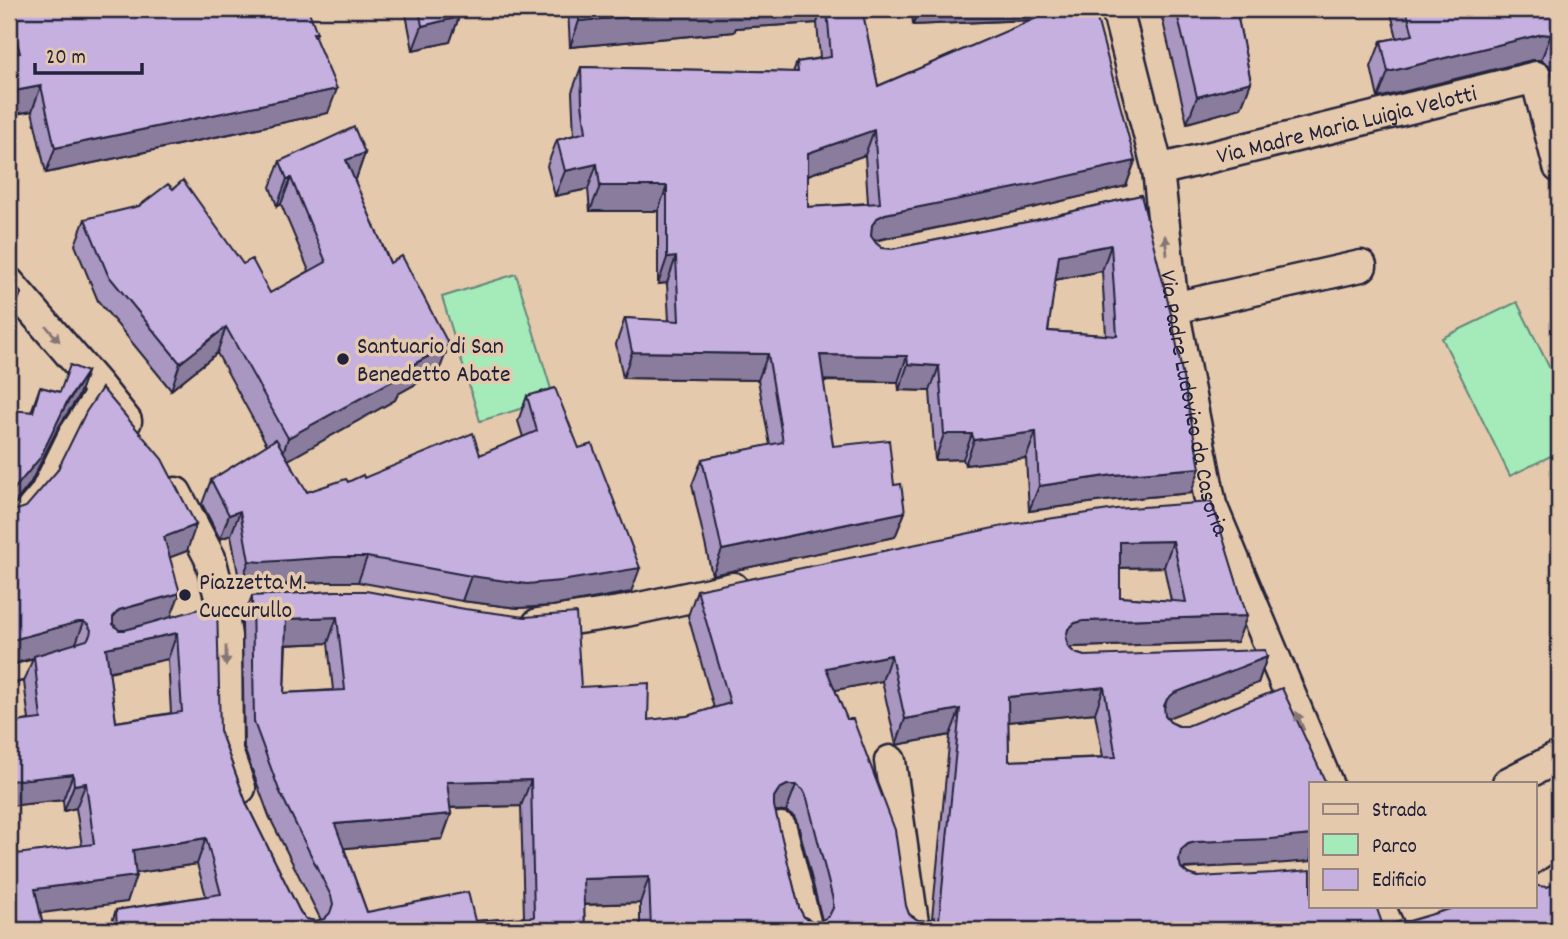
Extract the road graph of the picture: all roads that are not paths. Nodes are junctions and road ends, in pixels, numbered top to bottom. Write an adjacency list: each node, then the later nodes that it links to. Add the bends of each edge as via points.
1 (1116, 9): 3 (street, Via Padre Ludovico da Casoria)
2 (1559, 167): 3 (street, Via Madre Maria Luigia Velotti, via 1536,77)
3 (1151, 190): 6 (street, Via Padre Ludovico da Casoria, one-way to 3)
4 (1361, 266): 6 (street)
5 (9, 283): 7 (street, one-way to 7)
6 (1173, 308): 17 (street, Via Padre Ludovico da Casoria, one-way to 6, via 1275,695 1200,510 1211,505)
7 (98, 386): 8 (lane, via 67,433 39,490); 11 (street, via 167,476 210,558)
8 (9, 526)
9 (765, 582): 12 (street, via 578,619)
10 (314, 600): 11 (street)
11 (219, 610): 19 (street, one-way to 19, via 226,636 227,751)
12 (506, 624)
13 (59, 662): 14 (lane)
14 (9, 675)
15 (1559, 757): 18 (street)
16 (890, 761): 25 (street)
17 (1326, 782)
18 (1510, 782)
19 (249, 811)
20 (782, 828): 24 (street)
21 (1559, 879): 22 (street)
22 (1536, 895)
23 (1380, 908): 26 (street)
24 (807, 930)
25 (914, 930)
26 (1390, 930)

